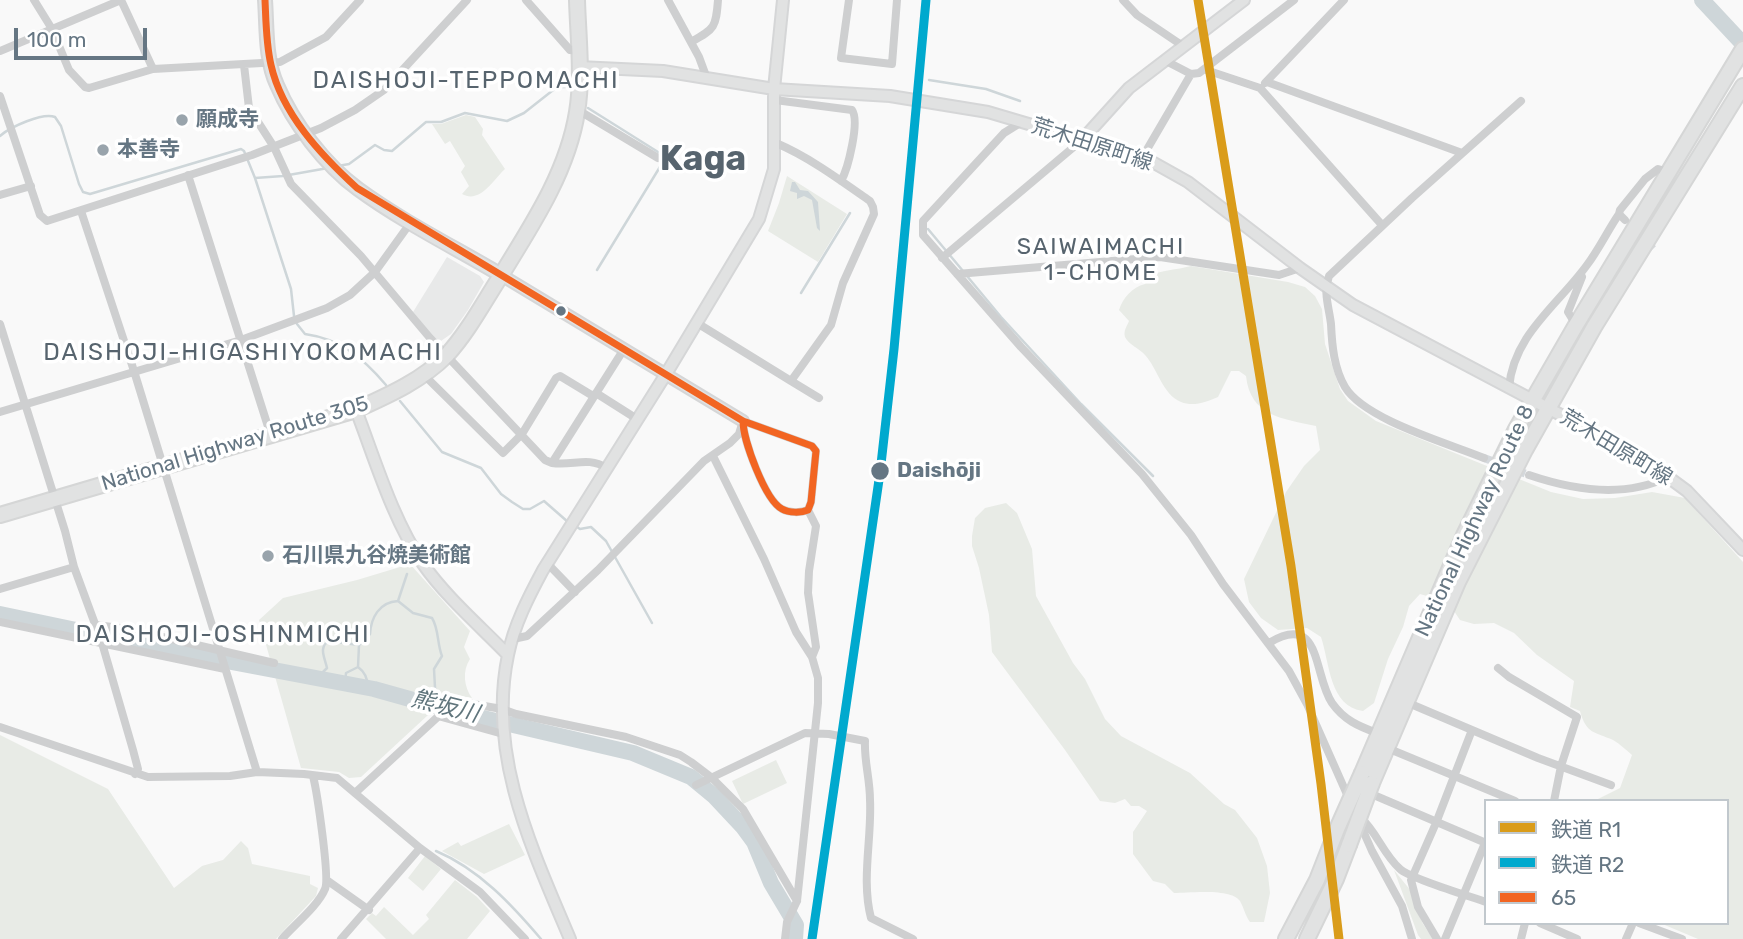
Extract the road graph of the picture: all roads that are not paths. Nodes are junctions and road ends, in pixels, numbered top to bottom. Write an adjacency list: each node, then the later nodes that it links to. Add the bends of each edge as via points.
1 (34, 0): 16 (street)
2 (265, 0): 23 (main road)
3 (360, 0): 23 (street, via 326,37 280,62)
4 (467, 0): 37 (street, via 384,90)
5 (526, 0): 21 (street, via 570,50)
6 (577, 0): 21 (highway, National Highway Route 305)
7 (668, 0): 17 (street)
8 (718, 0): 17 (street, via 711,31)
9 (783, 0): 32 (main road)
10 (849, 0): 11 (street, via 841,58 892,64)
11 (897, 0)
12 (1123, 0): 18 (street)
13 (1244, 0): 18 (main road)
14 (1294, 0): 27 (street)
15 (1344, 0): 30 (street)
16 (52, 29): 20 (street); 26 (street, via 69,70 85,87); 26 (street, via 121,0)
17 (691, 42): 29 (street)
18 (1182, 46): 22 (main road)
19 (1743, 49): 44 (highway, National Highway Route 8)
20 (0, 51)
21 (579, 51): 25 (highway, National Highway Route 305)
22 (1164, 60): 28 (street); 38 (main road, via 1129,88)
23 (270, 62): 24 (street); 37 (main road, via 276,84)
24 (244, 65): 26 (street); 40 (street, via 249,108)
25 (579, 67): 29 (main road, 荒木田原町線); 35 (highway, National Highway Route 305)
26 (153, 69)
27 (1206, 70): 28 (street); 30 (street)
28 (1191, 75): 43 (street)
29 (706, 76): 32 (main road, 荒木田原町線)
30 (1264, 85): 41 (street); 51 (street)
31 (1743, 86): 74 (highway, National Highway Route 8)
32 (774, 94): 36 (main road, 荒木田原町線, via 890,96 988,112); 39 (main road); 46 (street, via 852,110 856,120)
33 (0, 96): 47 (street)
34 (1521, 101): 41 (street)
35 (578, 110): 42 (street); 57 (highway, National Highway Route 305, via 569,150)
36 (1020, 123): 38 (main road, 荒木田原町線); 52 (street, via 1004,133 923,221 923,235)
37 (307, 134): 40 (street); 50 (main road, via 357,188)
38 (1082, 140): 43 (main road, 荒木田原町線); 52 (street)
39 (776, 143): 46 (street); 59 (main road, via 774,169 759,219)
40 (274, 147): 45 (street); 55 (street, via 291,184)
41 (1462, 153): 51 (street)
42 (658, 158)
43 (1142, 158): 54 (main road, 荒木田原町線, via 1188,182)
44 (1669, 172): 53 (street, via 1654,171); 61 (highway, National Highway Route 8)
45 (188, 175): 49 (street); 62 (street)
46 (841, 181): 68 (street, via 870,201 874,214 843,283 831,325)
47 (31, 186): 48 (street); 49 (street, via 45,221)
48 (0, 195)
49 (81, 211): 65 (street)
50 (411, 222): 55 (street); 57 (main road)
51 (1382, 225): 58 (street, via 1329,276)
52 (943, 258): 56 (street)
53 (1586, 265): 61 (street, via 1569,305); 69 (street, via 1520,347 1510,370)
54 (1300, 268): 56 (street, via 1279,275 1160,257); 58 (main road, 荒木田原町線)
55 (375, 272): 62 (street, via 327,308); 64 (street)
56 (957, 274): 100 (street, via 1142,474)
57 (501, 275): 63 (main road); 64 (highway, National Highway Route 305)
58 (1325, 287): 69 (main road, 荒木田原町線); 82 (street, via 1332,347 1346,388 1355,398 1389,420)
59 (697, 323): 66 (main road); 68 (street)
60 (0, 324): 73 (street)
61 (1576, 325): 72 (highway, National Highway Route 8)
62 (241, 340): 65 (street); 80 (street)
63 (624, 349): 66 (main road); 70 (street)
64 (446, 355): 67 (highway, National Highway Route 305); 79 (street)
65 (134, 372): 73 (street); 84 (street)
66 (666, 374): 77 (main road); 78 (main road)
67 (424, 375): 75 (highway, National Highway Route 305); 79 (street, via 502,453)
68 (791, 381): 71 (street)
69 (1509, 387): 72 (main road, 荒木田原町線)
70 (594, 394): 77 (street); 79 (street, via 556,378); 83 (street)
71 (819, 398)
72 (1533, 399): 74 (main road, 荒木田原町線); 114 (highway, National Highway Route 8, via 1476,510)
73 (24, 404): 76 (street); 88 (street)
74 (1548, 408): 87 (main road, 荒木田原町線); 107 (highway, National Highway Route 8, via 1458,582)
75 (356, 410): 80 (highway, National Highway Route 305); 102 (main road, via 416,552 429,572)
76 (0, 412)
77 (637, 419): 85 (main road)
78 (743, 421): 81 (street, via 739,434); 89 (street, via 747,446 773,501 783,511); 89 (street, via 816,451)
79 (522, 434): 83 (street)
80 (271, 436): 84 (highway, National Highway Route 305)
81 (713, 456): 95 (street); 103 (street)
82 (1484, 458)
83 (552, 463): 85 (street, via 587,460)
84 (163, 466): 88 (highway, National Highway Route 305); 101 (street)
85 (607, 468): 92 (main road)
86 (1529, 474): 87 (street, via 1582,489 1653,485)
87 (1668, 477): 91 (main road, 荒木田原町線)
88 (54, 499): 90 (highway, National Highway Route 305); 93 (street)
89 (808, 510): 103 (street, via 816,526 808,571 816,647)
90 (0, 515)
91 (1743, 550)
92 (547, 563): 95 (street); 98 (main road)
93 (74, 567): 94 (street); 97 (street)
94 (0, 589)
95 (575, 592): 98 (street, via 527,636)
96 (0, 622): 99 (street)
97 (96, 625): 99 (street); 101 (street)
98 (513, 639): 102 (main road)
99 (101, 641): 105 (street); 118 (street, via 138,769)
100 (1269, 643): 114 (street, via 1290,634 1307,639 1331,701 1354,725); 128 (street, via 1307,704)
101 (220, 651): 104 (street); 105 (street)
102 (508, 655): 108 (main road)
103 (812, 657): 113 (street, via 818,678)
104 (274, 663)
105 (224, 667): 117 (street)
106 (1499, 668): 116 (street, via 1577,717)
107 (1406, 702): 111 (street); 115 (highway, National Highway Route 8)
108 (502, 709): 109 (street, via 455,701); 112 (main road); 121 (street, via 680,755)
109 (439, 715): 112 (street); 125 (street)
110 (0, 727): 118 (street)
111 (1472, 730): 116 (street); 119 (street)
112 (502, 732): 144 (main road, via 515,796)
113 (813, 733): 121 (street); 137 (street); 146 (street, via 865,741 871,802 867,902 871,918)
114 (1377, 733): 122 (highway, National Highway Route 8)
115 (1387, 748): 119 (street); 122 (highway, National Highway Route 8)
116 (1561, 766): 124 (street); 127 (street)
117 (257, 772): 118 (street, via 230,776); 120 (street)
118 (135, 774)
119 (1454, 774): 126 (street); 129 (street)
120 (313, 776): 125 (street, via 337,778); 134 (street)
121 (712, 778): 123 (street); 137 (street, via 743,809)
122 (1368, 783): 129 (street); 147 (highway, National Highway Route 8, bridge, via 1337,828 1317,880); 148 (highway, National Highway Route 8, bridge, via 1336,879)
123 (696, 785)
124 (1611, 785)
125 (355, 793): 132 (street)
126 (1510, 799)
127 (1553, 799)
128 (1358, 816): 133 (street, via 1398,867); 149 (street, via 1402,906)
129 (1436, 823): 130 (street); 133 (street)
130 (1484, 843)
131 (1484, 845): 135 (street)
132 (420, 848): 138 (street); 143 (street, via 480,892)
133 (1413, 875): 135 (street); 150 (street, via 1410,880 1418,907)
134 (328, 881): 138 (street); 141 (street, via 322,895)
135 (1464, 894): 136 (street); 151 (street)
136 (1484, 901)
137 (796, 904): 145 (street)
138 (369, 910): 142 (street)
139 (1545, 925): 152 (street)
140 (1644, 925): 153 (street)
141 (282, 939)
142 (341, 939)
143 (524, 939)
144 (570, 939)
145 (785, 939)
146 (913, 939)
147 (1286, 939)
148 (1307, 939)
149 (1412, 939)
150 (1437, 939)
151 (1445, 939)
152 (1577, 939)
153 (1682, 939)

